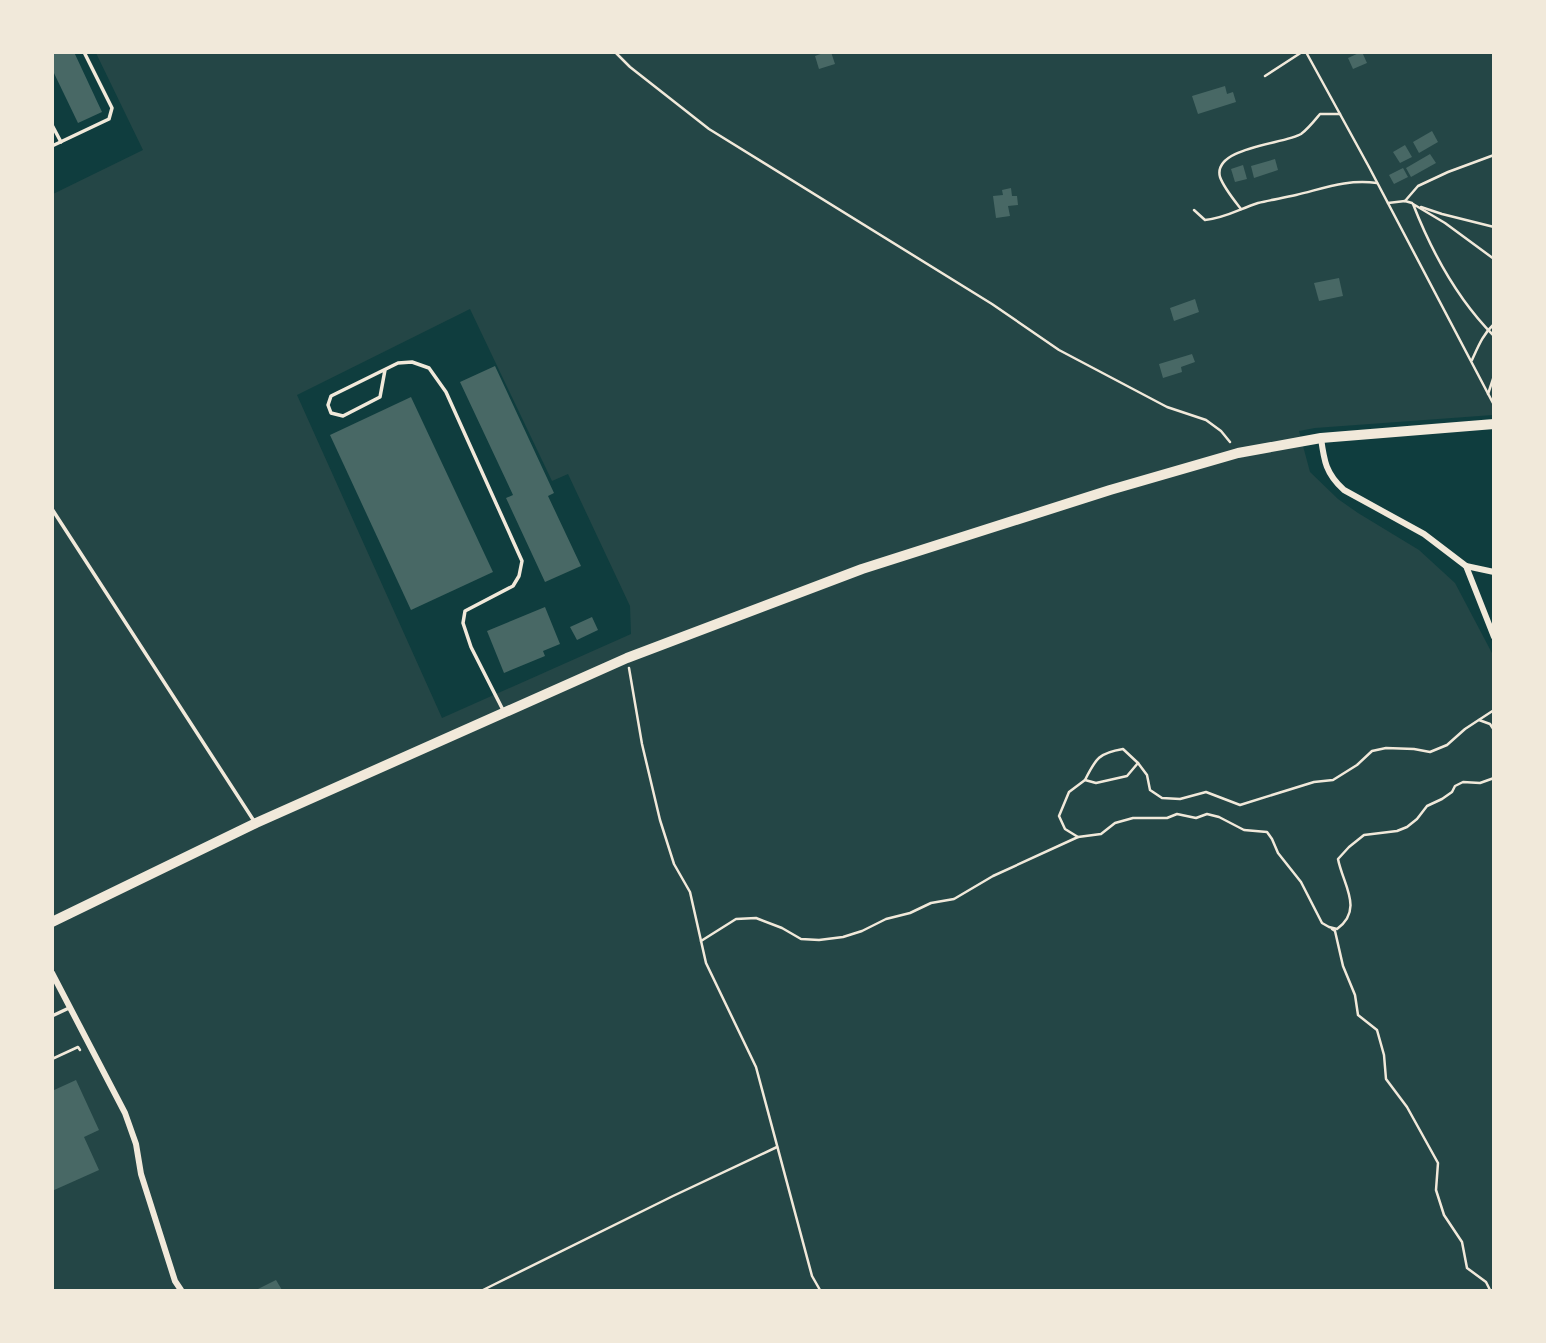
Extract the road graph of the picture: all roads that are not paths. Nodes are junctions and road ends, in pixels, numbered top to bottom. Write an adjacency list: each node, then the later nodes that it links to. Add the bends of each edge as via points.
1 (84, 52): 3 (lane, via 112,108 108,119)
2 (52, 125): 3 (lane)
3 (61, 142): 4 (lane)
4 (52, 146)
5 (385, 370): 5 (lane, via 331,397 331,413 343,416 380,397); 12 (lane, via 412,362 429,368 446,392 522,561 513,586 465,611 463,623)
6 (1493, 424): 7 (main road)
7 (1321, 438): 9 (street, via 1325,464 1344,490 1424,534); 12 (main road, via 1238,453 862,569 627,658)
8 (52, 509): 13 (lane)
9 (1466, 566): 10 (street); 11 (street)
10 (1493, 572)
11 (1493, 637)
12 (504, 712): 13 (main road)
13 (256, 823): 14 (main road)
14 (52, 922)
15 (52, 973): 16 (street)
16 (69, 1008): 17 (lane); 18 (street, via 125,1113)
17 (52, 1016)
18 (181, 1290)

